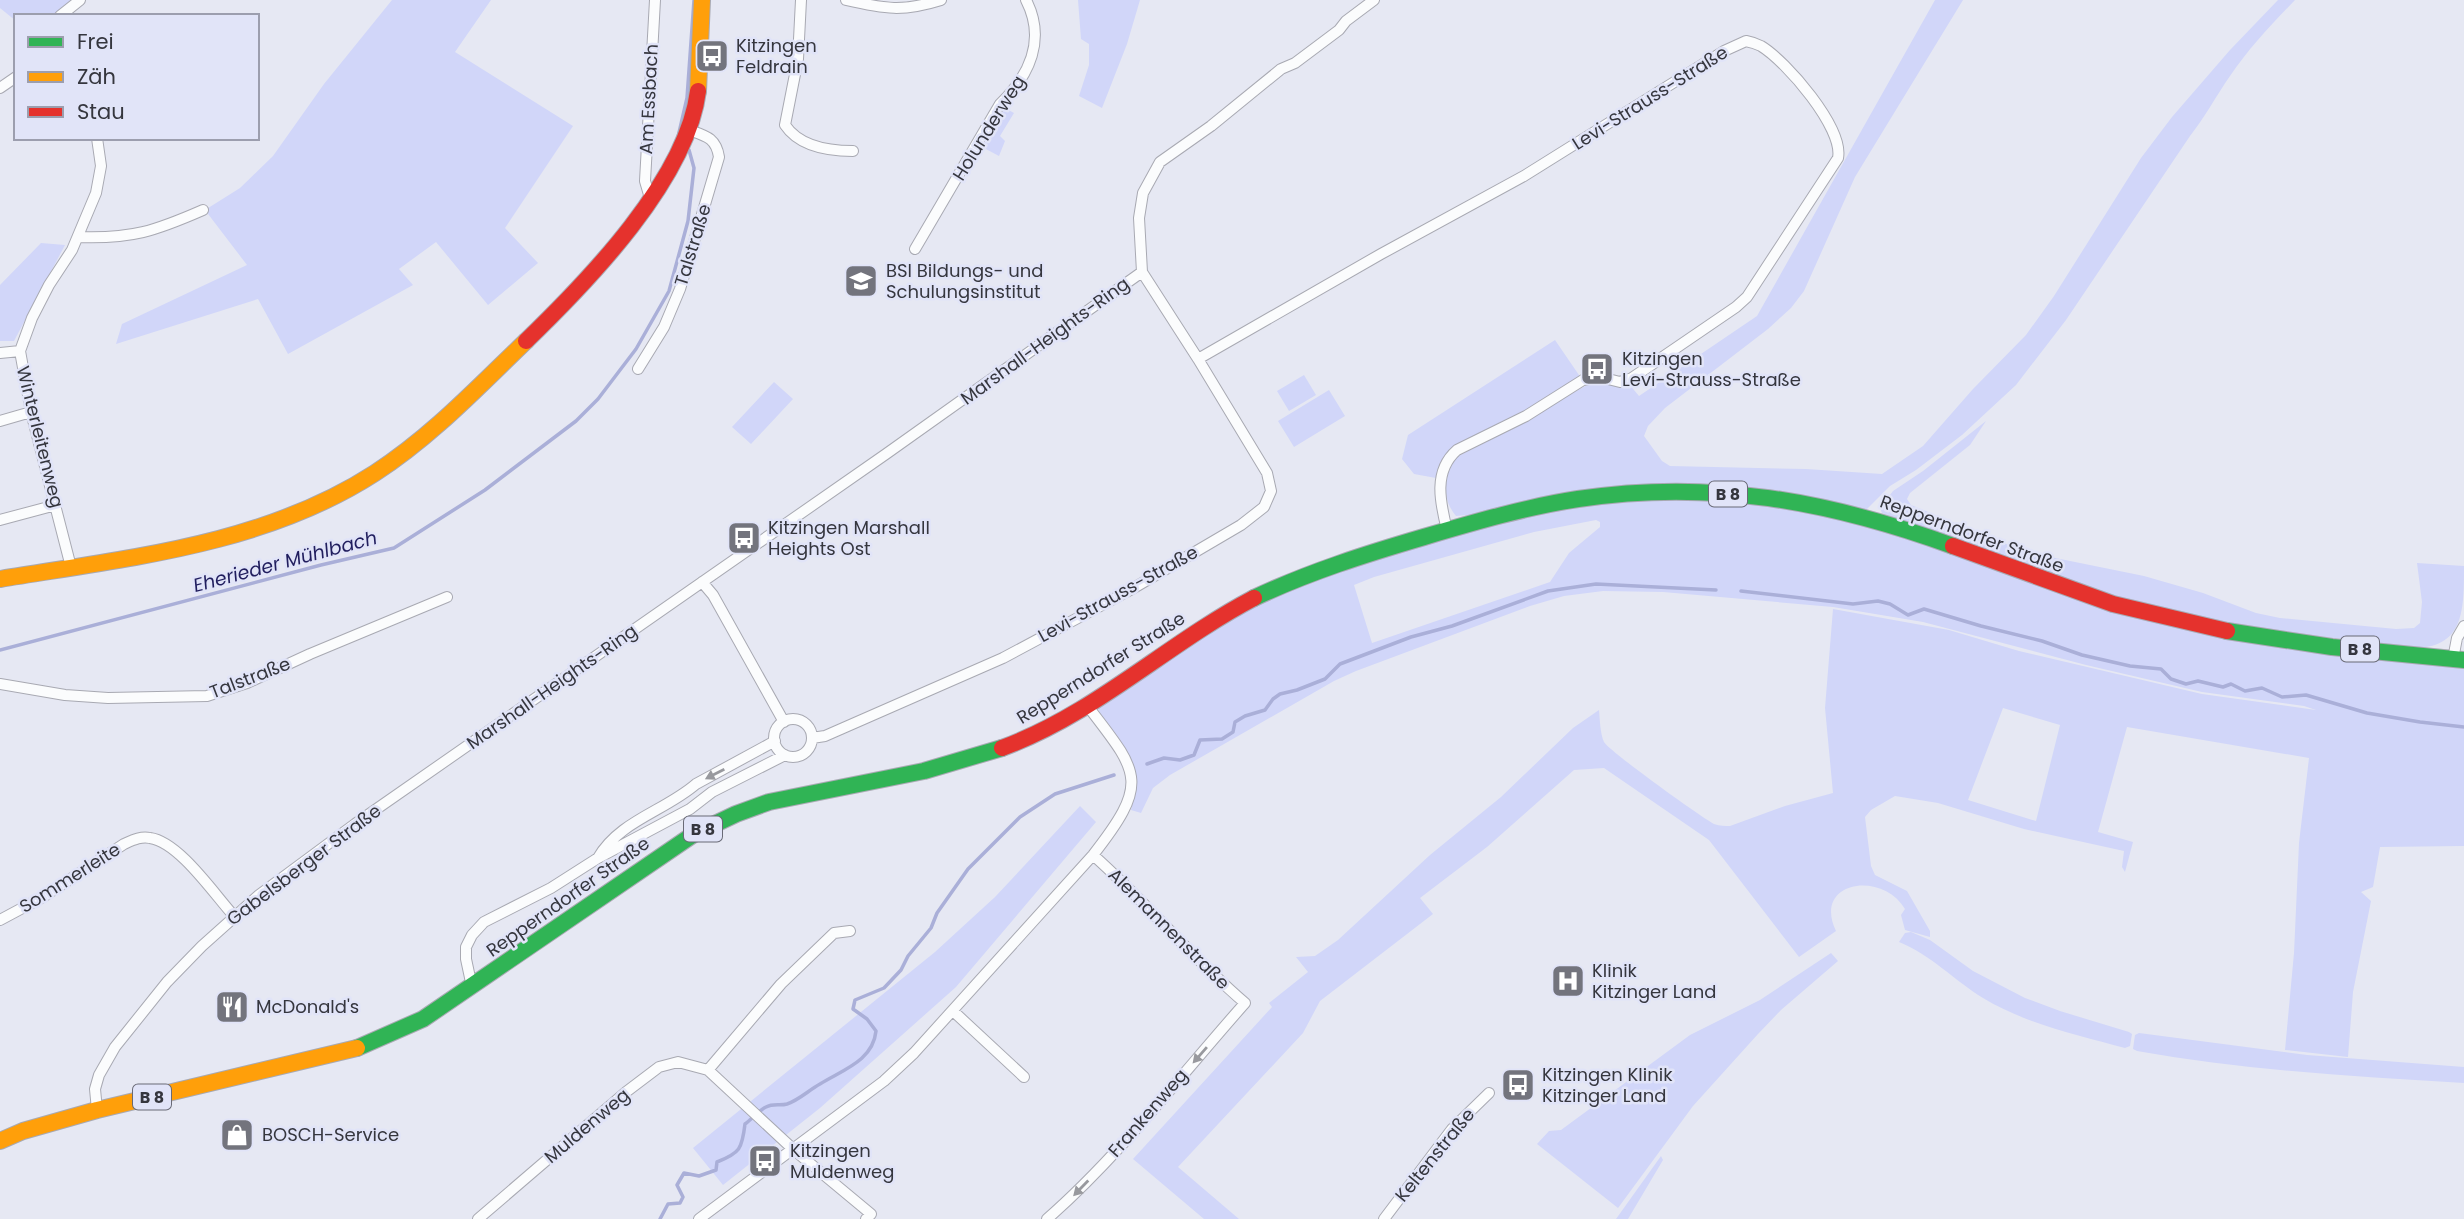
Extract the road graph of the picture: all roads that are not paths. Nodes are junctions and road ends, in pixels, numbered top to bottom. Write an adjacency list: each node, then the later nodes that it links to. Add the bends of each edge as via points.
1 (80, 0): 9 (street)
2 (655, 0): 13 (street, Am Essbach, via 645,181)
3 (702, 0): 10 (main road)
4 (800, 0): 12 (street, via 798,59 785,125 790,132 830,151)
5 (847, 0): 6 (street, via 889,9)
6 (941, 0)
7 (1026, 0): 16 (street, Holunderweg, via 1036,32 1034,51 1017,87 1000,104)
8 (1374, 0): 17 (street, Marshall-Heights-Ring, via 1160,162 1140,206)
9 (62, 14)
10 (690, 130): 13 (main road); 21 (street, Talstraße, via 711,138 719,157 680,289)
11 (97, 140): 15 (street, Winterleitenweg, via 101,166 96,193)
12 (853, 151)
13 (650, 198): 27 (main road, via 596,268 536,333 395,459 310,508 242,533)
14 (203, 210): 15 (street, via 149,232)
15 (78, 237): 18 (street, Winterleitenweg, via 32,318)
16 (915, 249)
17 (1142, 272): 20 (street, Levi-Strauss-Straße); 29 (street, Marshall-Heights-Ring)
18 (20, 351): 19 (street); 22 (street, Winterleitenweg)
19 (0, 353)
20 (1198, 359): 26 (street, Levi-Strauss-Straße, via 1524,176 1724,51 1746,41 1760,46 1823,111 1839,152 1757,285 1736,307 1632,378 1620,382 1600,377 1583,380 1526,416 1457,450 1444,465 1440,482); 36 (street, Levi-Strauss-Straße, via 1266,473 1270,491 1264,507 1132,589 1003,658)
21 (638, 369)
22 (31, 412): 23 (street); 24 (street, Winterleitenweg)
23 (0, 421)
24 (56, 505): 25 (street); 27 (street, Winterleitenweg)
25 (0, 520)
26 (1447, 530): 32 (main road, Repperndorfer Straße / B 8, via 1579,499 1652,493 1741,494 1867,517 2116,605 2205,627); 34 (main road, Repperndorfer Straße / B 8, via 1280,585 1199,629)
27 (71, 567): 28 (main road)
28 (0, 579)
29 (702, 582): 35 (street); 39 (street, Marshall-Heights-Ring)
30 (447, 597): 33 (street, Talstraße, via 247,684 207,696 108,698)
31 (2464, 626): 32 (street, via 2457,638)
32 (2459, 659)
33 (0, 684)
34 (1086, 704): 40 (street, Alemannenstraße, via 1124,754 1132,774 1120,821); 45 (main road, Repperndorfer Straße / B 8, via 1037,733 967,762 779,799 717,821)
35 (784, 722): 36 (street, via 805,723); 37 (street, via 776,730)
36 (812, 738): 38 (street, Levi-Strauss-Straße, via 801,756)
37 (775, 741): 38 (street); 41 (street, Levi-Strauss-Straße, one-way to 41, via 632,823 606,844)
38 (785, 755): 41 (street, Levi-Strauss-Straße)
39 (402, 793): 42 (street, Gabelsberger Straße, via 307,858)
40 (1093, 855): 46 (street, Alemannenstraße); 47 (street, Alemannenstraße)
41 (598, 858): 45 (street, Levi-Strauss-Straße, via 484,922 466,947)
42 (234, 916): 43 (street, Sommerleite, via 171,847 138,838); 51 (street, Gabelsberger Straße, via 167,982 115,1047 95,1089)
43 (0, 920)
44 (850, 931): 48 (street, via 834,933 782,984)
45 (472, 987): 51 (main road, Repperndorfer Straße / B 8, via 423,1019 364,1046)
46 (1245, 1003): 57 (street, Frankenweg, one-way to 57, via 1070,1200)
47 (953, 1010): 49 (street); 53 (street, Alemannenstraße, via 884,1081)
48 (708, 1070): 53 (street); 54 (street, Muldenweg, via 678,1062 659,1067)
49 (1024, 1077)
50 (1489, 1093): 58 (street, Keltenstraße, via 1452,1129)
51 (97, 1110): 52 (main road, Repperndorfer Straße / B 8)
52 (0, 1141)
53 (794, 1150): 55 (street, Alemannenstraße); 56 (street, via 871,1214)
54 (478, 1219)
55 (699, 1219)
56 (866, 1219)
57 (1047, 1219)
58 (1384, 1219)

